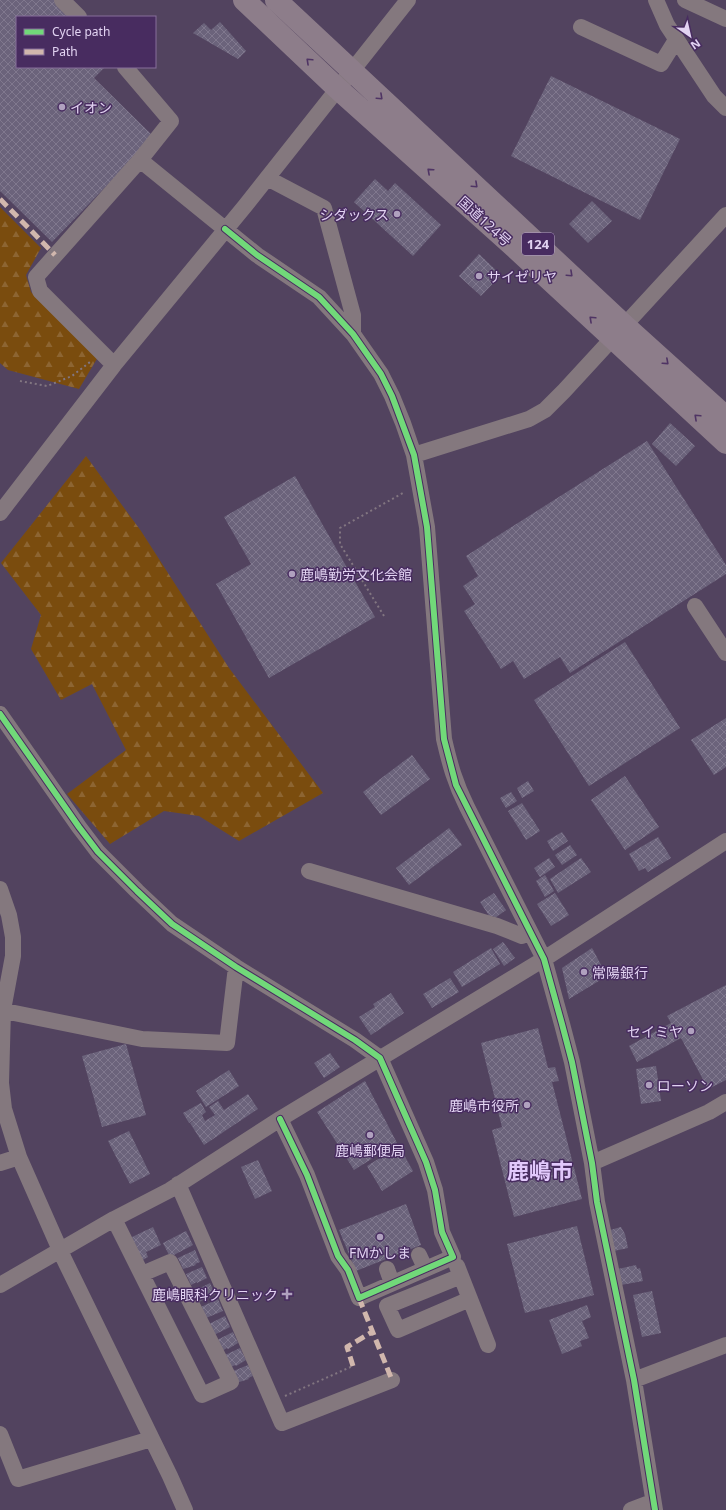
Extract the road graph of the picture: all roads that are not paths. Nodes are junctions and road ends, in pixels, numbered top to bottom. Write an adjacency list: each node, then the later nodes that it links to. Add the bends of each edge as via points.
1 (62, 0): 7 (street)
2 (244, 0): 13 (highway, 国道124号 / 124, one-way to 2)
3 (276, 0): 12 (highway, 国道124号 / 124)
4 (408, 0): 12 (street)
5 (656, 0): 10 (street)
6 (685, 0): 8 (street)
7 (78, 16)
8 (726, 18)
9 (581, 27): 10 (street, via 662,64)
10 (676, 40): 14 (street, via 714,96)
11 (126, 68): 15 (street, via 171,122)
12 (352, 70): 13 (street); 19 (highway, 国道124号 / 124, one-way to 19)
13 (338, 88): 16 (street); 19 (highway, 国道124号 / 124, one-way to 13, via 511,244)
14 (726, 108)
15 (140, 160): 18 (street); 21 (street, via 36,277 40,291)
16 (267, 178): 18 (street); 20 (street, via 324,208 353,315)
17 (726, 215): 19 (street)
18 (225, 229): 20 (street, via 257,255 318,297); 21 (street)
19 (618, 331): 22 (highway, 国道124号 / 124, one-way to 22); 23 (highway, 国道124号 / 124, one-way to 19); 24 (street, via 545,410 529,419)
20 (353, 334): 24 (street, via 381,374)
21 (114, 365): 25 (street)
22 (726, 418)
23 (726, 443)
24 (414, 455): 33 (street, via 426,527 444,739 450,764 456,785)
25 (0, 513)
26 (695, 606): 27 (street)
27 (726, 653)
28 (0, 714): 34 (street, via 98,852 172,924)
29 (726, 841): 33 (street)
30 (309, 871): 32 (street, via 497,926)
31 (0, 889): 35 (street, via 13,937 13,956)
32 (522, 936)
33 (544, 959): 36 (street); 41 (street, via 572,1062)
34 (236, 967): 35 (street, via 227,1043 142,1039); 36 (street)
35 (2, 1010): 39 (street, via 1,1084 4,1109)
36 (380, 1058): 38 (street); 45 (street, via 426,1162 436,1190 442,1232)
37 (726, 1102): 41 (street, via 709,1112)
38 (280, 1119): 42 (street); 45 (street, via 307,1175 338,1256 348,1270 359,1298 390,1276 422,1262)
39 (19, 1157): 40 (street); 44 (street)
40 (0, 1163)
41 (592, 1163): 53 (street, via 597,1202)
42 (178, 1184): 43 (street); 52 (street, via 282,1423)
43 (114, 1219): 44 (street); 46 (street)
44 (60, 1251): 48 (street); 55 (street)
45 (453, 1257): 47 (street)
46 (142, 1274): 46 (street, via 202,1395 231,1382 170,1262)
47 (461, 1276): 49 (street); 49 (street, via 387,1306 398,1330)
48 (0, 1285)
49 (470, 1299): 51 (street)
50 (726, 1344): 53 (street)
51 (488, 1345)
52 (392, 1380)
53 (634, 1380): 56 (street)
54 (0, 1434): 55 (street, via 18,1479)
55 (151, 1439): 57 (street)
56 (653, 1506): 58 (street)
57 (185, 1510)
58 (631, 1510)

